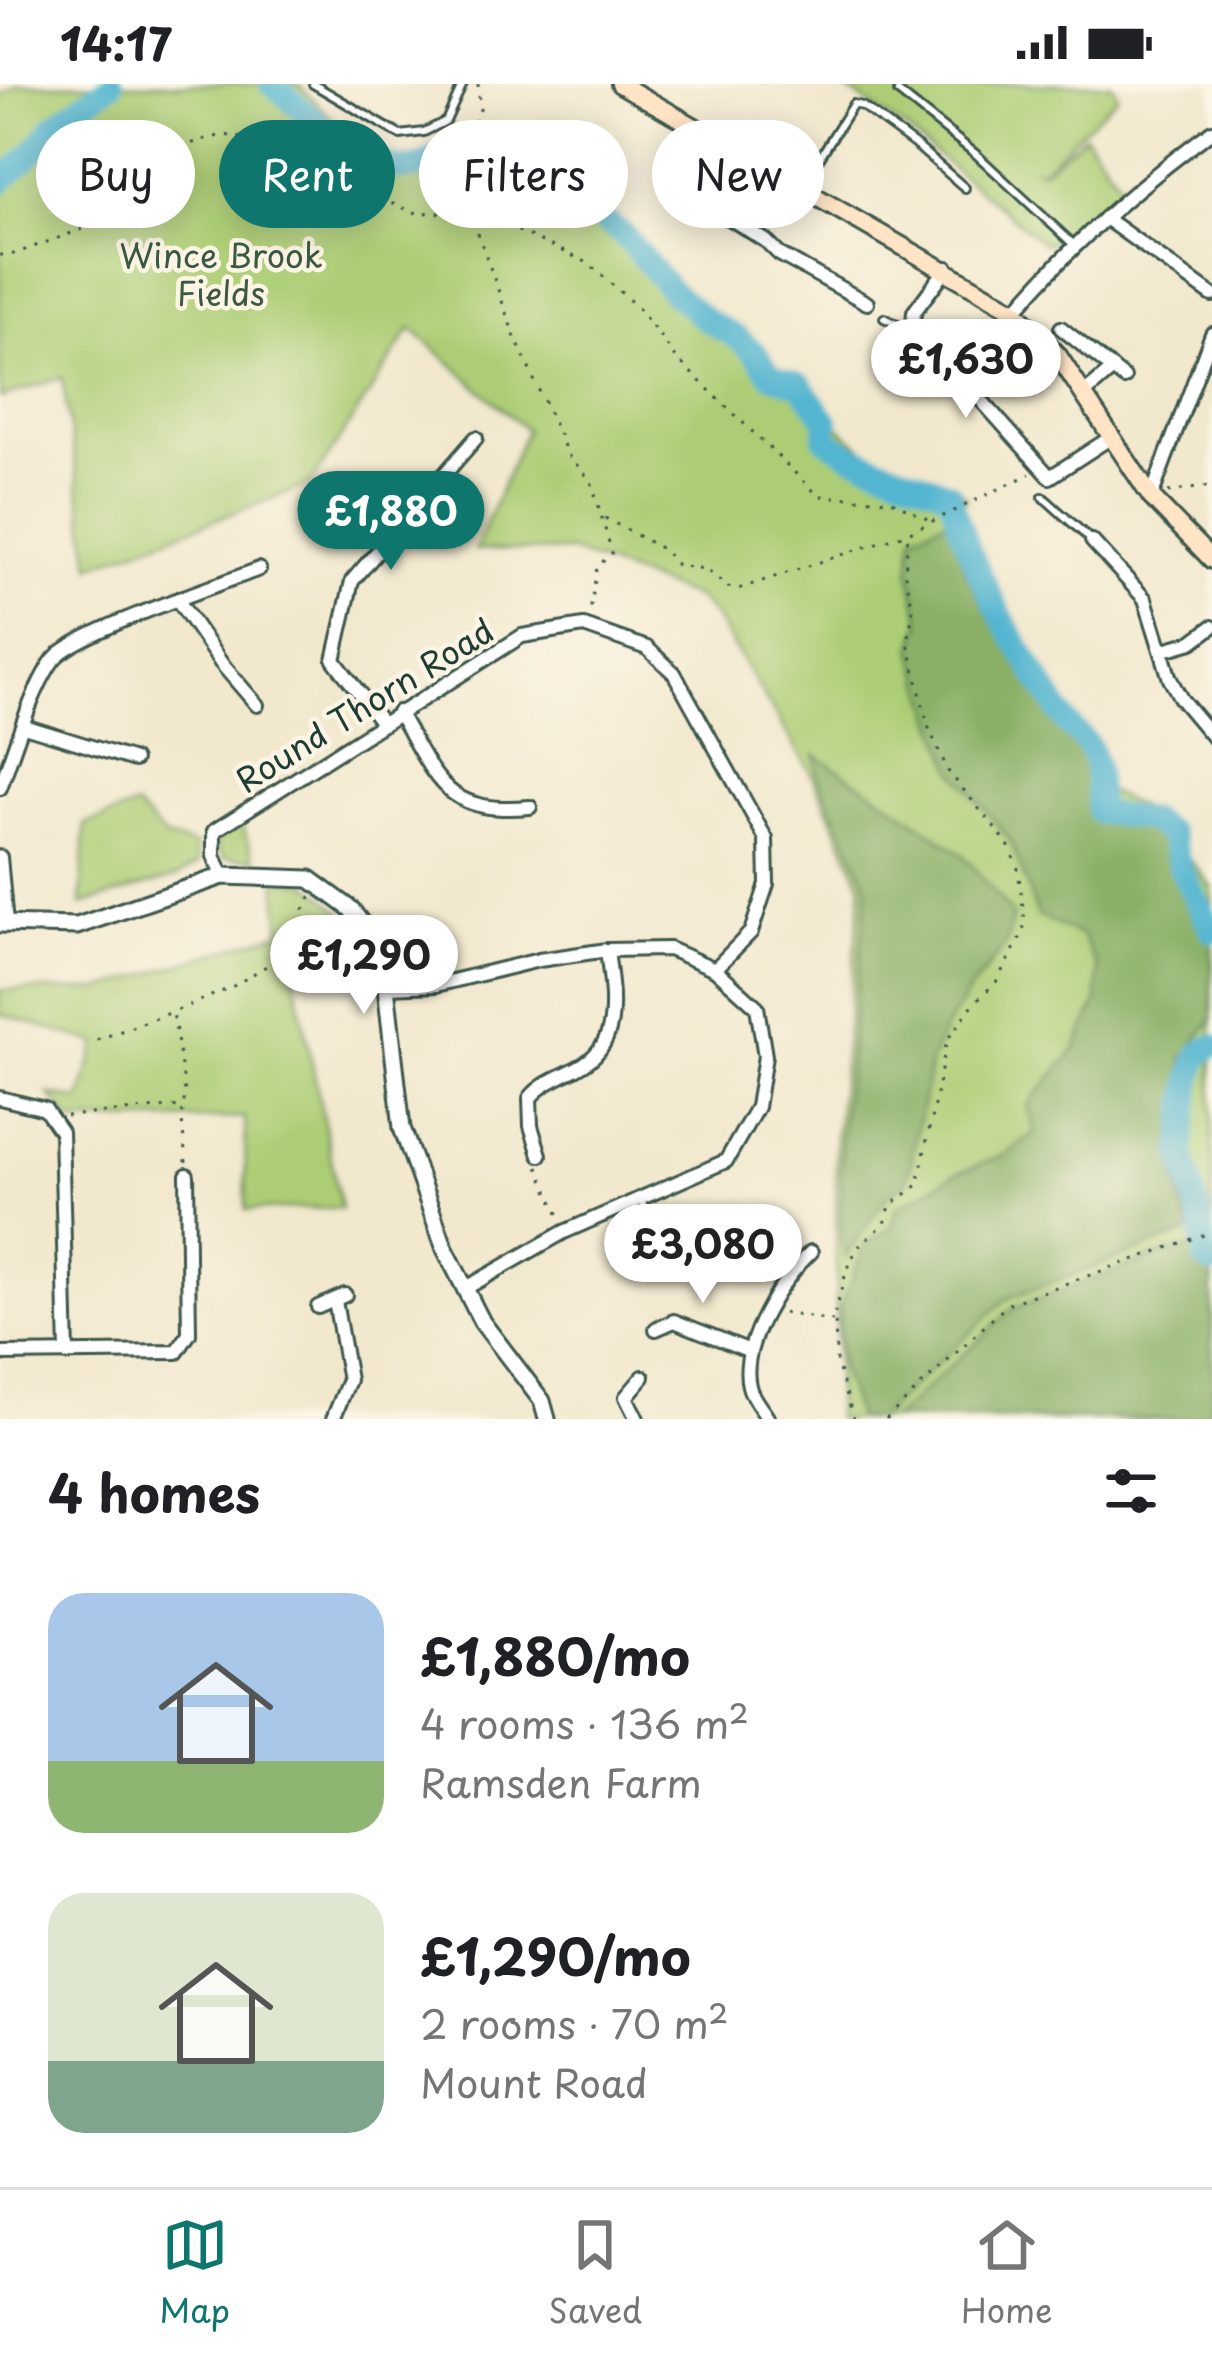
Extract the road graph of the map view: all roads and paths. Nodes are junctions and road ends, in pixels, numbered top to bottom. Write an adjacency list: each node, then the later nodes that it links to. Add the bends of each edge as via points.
1 (313, 84): 2 (lane, via 400,135 446,122)
2 (463, 84)
3 (478, 84): 6 (path)
4 (620, 84): 7 (main road)
5 (898, 92): 17 (lane)
6 (476, 120)
7 (685, 120)
8 (1212, 131): 13 (street)
9 (824, 151): 10 (lane, via 853,104)
10 (965, 188)
11 (824, 198): 19 (main road)
12 (419, 213): 18 (path, via 353,195 235,135 211,137 154,164 108,214 80,230)
13 (1105, 218): 17 (street); 20 (street)
14 (476, 228): 34 (path, via 514,335)
15 (512, 228): 35 (path, via 588,263 819,496 890,500)
16 (745, 228): 21 (street)
17 (1076, 246): 22 (street)
18 (0, 255)
19 (947, 268): 22 (main road); 24 (street, via 914,312)
20 (1212, 295)
21 (867, 304)
22 (1015, 310): 27 (main road)
23 (884, 318): 24 (lane)
24 (915, 328): 30 (street)
25 (1061, 328): 27 (street, via 1119,374)
26 (1212, 334): 32 (street)
27 (1085, 393): 29 (main road)
28 (476, 438): 46 (street, via 352,581 334,660)
29 (1110, 438): 30 (street); 32 (main road)
30 (1047, 472): 35 (path)
31 (1212, 486): 32 (path)
32 (1153, 492): 38 (main road)
33 (1043, 497): 37 (lane)
34 (602, 517): 36 (path, via 677,565 705,569 738,589); 41 (path, via 612,553 597,567)
35 (931, 521): 36 (path)
36 (908, 533): 74 (path, via 908,643 928,726 948,771 1008,844 1025,922 996,982 947,1040 918,1185 861,1243)
37 (1092, 541): 43 (street, via 1145,598)
38 (1212, 560)
39 (259, 569): 40 (street)
40 (179, 602): 44 (street); 47 (street, via 86,636 55,658)
41 (587, 627): 45 (street, Round Thorn Road, via 521,636); 57 (street, Round Thorn Road, via 647,648 674,673 766,839 767,884 751,932)
42 (1212, 627): 43 (street)
43 (1164, 650): 48 (street, via 1181,699)
44 (257, 705)
45 (398, 712): 46 (street, Round Thorn Road); 51 (street, via 440,784 468,806)
46 (382, 723): 53 (street, Round Thorn Road, via 214,831)
47 (24, 726): 49 (street); 50 (street)
48 (1212, 736)
49 (134, 760)
50 (0, 788)
51 (530, 807)
52 (0, 856): 55 (street)
53 (224, 876): 54 (street); 55 (street, via 77,926)
54 (318, 885): 58 (street, via 351,909 382,952); 59 (path, via 276,959)
55 (3, 924)
56 (607, 950): 57 (street, via 669,949); 58 (street, via 436,986); 64 (street, via 615,1014 593,1059 530,1098)
57 (716, 969): 66 (street, via 757,1007 765,1056 757,1107 726,1161)
58 (387, 987): 71 (street, via 402,1128)
59 (176, 1011): 60 (path); 62 (path)
60 (97, 1040)
61 (0, 1098): 63 (street, via 45,1109)
62 (184, 1106): 63 (path); 65 (path)
63 (51, 1118): 78 (street, via 62,1132)
64 (540, 1154): 67 (path, via 538,1167)
65 (186, 1175): 78 (street, via 189,1334 177,1352)
66 (641, 1201): 67 (street); 69 (lane)
67 (566, 1231): 71 (street)
68 (1211, 1233): 85 (path, via 1008,1304)
69 (660, 1240)
70 (811, 1252): 73 (street, via 786,1275)
71 (466, 1288): 81 (street)
72 (318, 1307): 80 (street, via 340,1298 349,1380)
73 (769, 1311): 74 (path); 76 (street)
74 (835, 1322): 84 (path, via 836,1360)
75 (656, 1329): 76 (street, via 674,1321)
76 (750, 1351): 83 (street, via 748,1388)
77 (0, 1354): 78 (street)
78 (68, 1354)
79 (644, 1377): 82 (street, via 626,1397)
80 (333, 1419)
81 (548, 1419)
82 (637, 1419)
83 (768, 1419)
84 (854, 1419)
85 (886, 1419)

